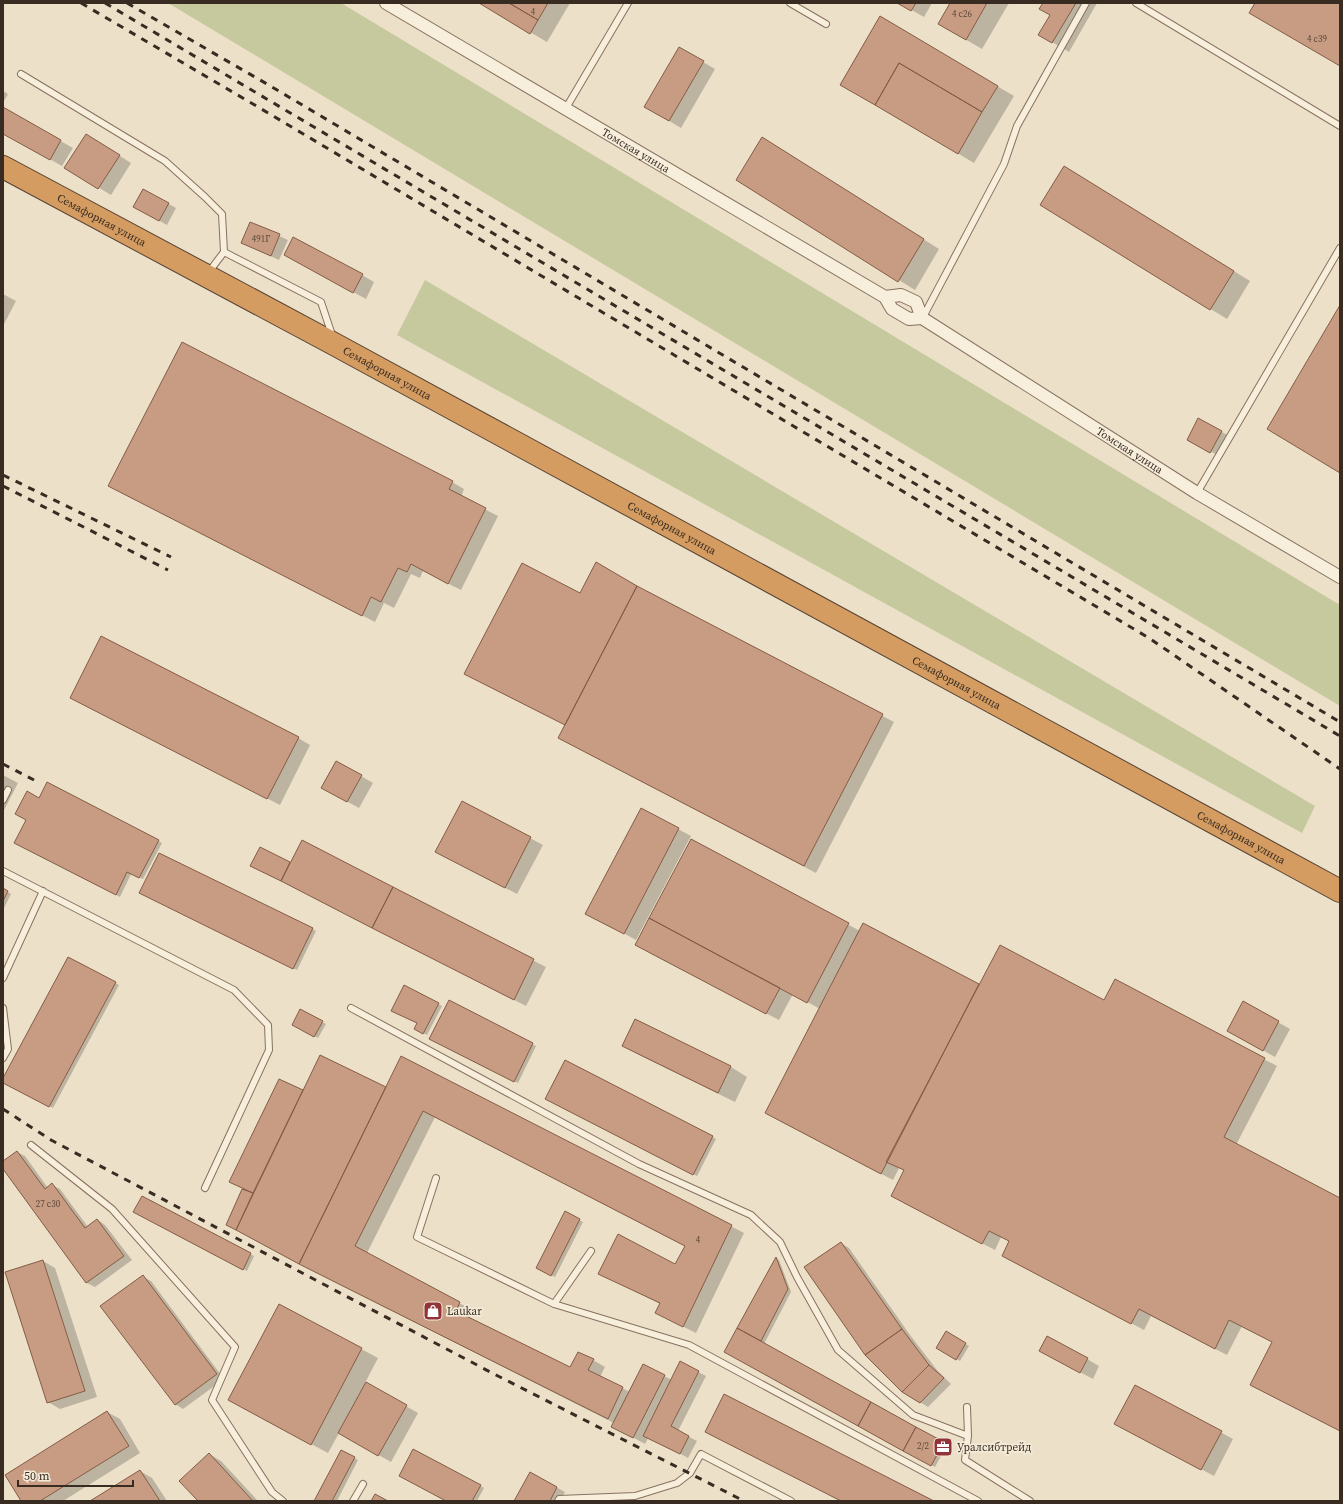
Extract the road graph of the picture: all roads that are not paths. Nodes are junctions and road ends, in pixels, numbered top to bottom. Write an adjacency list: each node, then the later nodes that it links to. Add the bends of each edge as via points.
1 (386, 3): 8 (street, Томская улица)
2 (628, 3): 8 (lane)
3 (790, 3): 6 (lane)
4 (1086, 3): 15 (lane, via 1017,126 1004,164)
5 (1136, 3): 9 (lane)
6 (826, 24)
7 (21, 74): 12 (lane, via 165,161 222,214)
8 (566, 108): 14 (street, Томская улица)
9 (1340, 126)
10 (3, 167): 13 (highway, Семафорная улица)
11 (1340, 248): 17 (lane)
12 (224, 252): 13 (lane); 16 (lane, via 322,302)
13 (206, 276): 16 (highway, Семафорная улица)
14 (885, 297): 15 (street, Томская улица, via 892,309 909,319); 15 (street, via 901,295 916,302)
15 (922, 318): 17 (street, Томская улица)
16 (334, 344): 23 (highway, Семафорная улица)
17 (1197, 493): 18 (street, Томская улица)
18 (1340, 577)
19 (8, 790): 20 (lane)
20 (3, 800)
21 (3, 871): 22 (lane)
22 (42, 891): 24 (lane); 30 (lane, via 234,990 268,1025 269,1050)
23 (1340, 891)
24 (3, 978)
25 (3, 1008): 27 (lane, via 8,1049)
26 (351, 1008): 34 (lane, via 639,1164 751,1215 780,1242 838,1350 913,1415)
27 (3, 1058)
28 (30, 1145): 36 (lane, via 112,1209 235,1347 212,1400 272,1492)
29 (436, 1178): 32 (lane, via 417,1237)
30 (205, 1188)
31 (591, 1251): 32 (lane)
32 (554, 1304): 40 (lane, via 690,1345)
33 (967, 1407): 34 (lane)
34 (968, 1436): 41 (lane, via 965,1460)
35 (363, 1484): 37 (lane)
36 (283, 1501)
37 (353, 1501)
38 (558, 1501): 39 (lane, via 635,1496 677,1483 690,1473 701,1454)
39 (791, 1501)
40 (978, 1501)
41 (1030, 1501)

